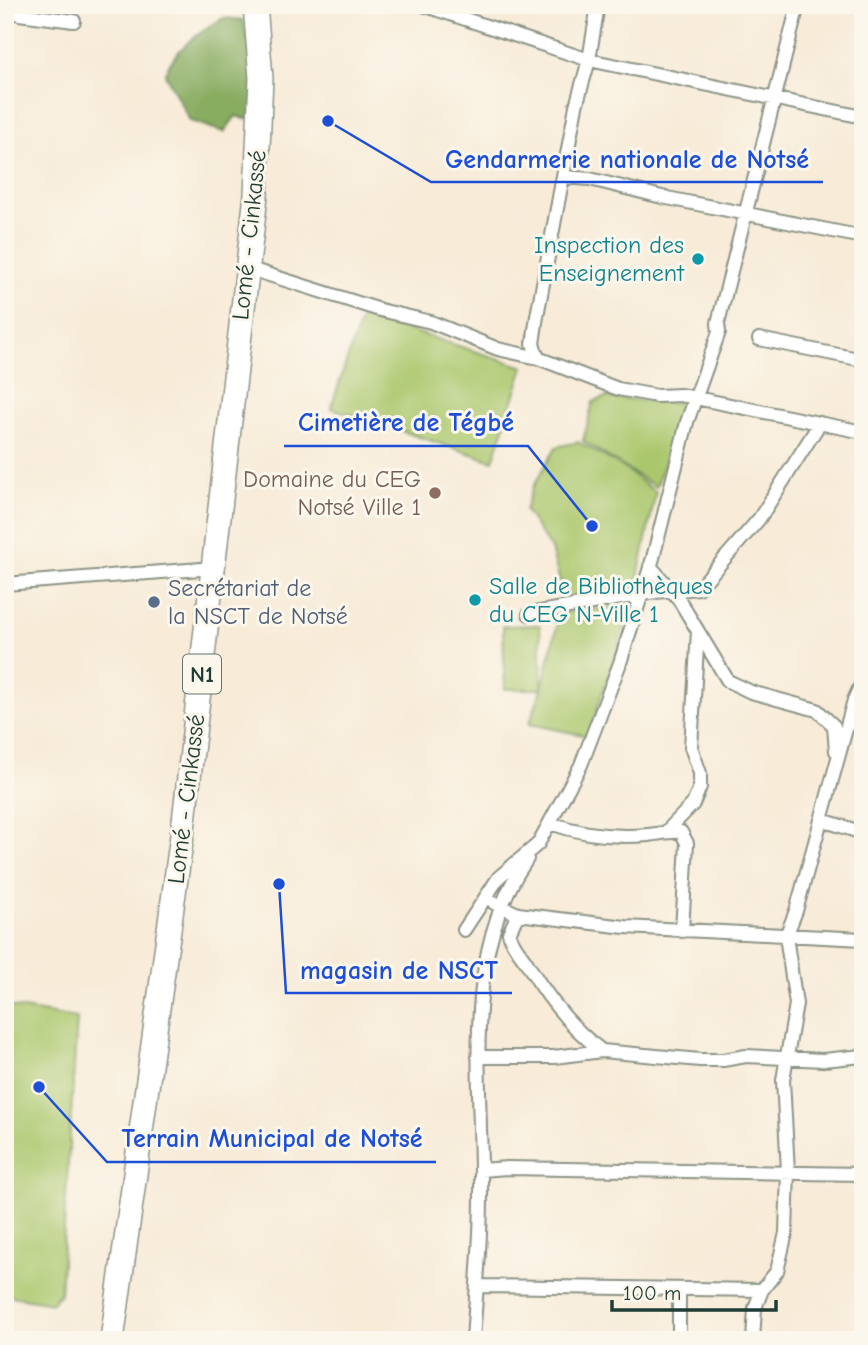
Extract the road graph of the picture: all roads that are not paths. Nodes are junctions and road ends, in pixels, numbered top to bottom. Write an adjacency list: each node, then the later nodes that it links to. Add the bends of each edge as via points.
1 (255, 5): 13 (highway, Lomé - Cinkassé / N1, via 261,78 256,195)
2 (423, 5): 7 (street)
3 (598, 5): 7 (street)
4 (798, 5): 8 (street)
5 (5, 8): 6 (street)
6 (74, 21)
7 (589, 60): 8 (street); 10 (street)
8 (773, 98): 9 (street); 11 (street)
9 (863, 117)
10 (563, 177): 11 (street); 15 (street, via 533,344)
11 (745, 211): 12 (street); 17 (street, via 719,332)
12 (863, 237)
13 (247, 268): 15 (street); 21 (highway, Lomé - Cinkassé / N1)
14 (760, 340): 16 (street)
15 (538, 358): 17 (street, via 618,390)
16 (863, 360)
17 (695, 397): 18 (street); 20 (street)
18 (820, 423): 19 (street); 23 (street, via 759,519 708,580 699,588)
19 (863, 432)
20 (650, 566): 23 (street); 24 (street)
21 (214, 568): 22 (street); 51 (highway, Lomé - Cinkassé / N1)
22 (5, 584)
23 (671, 591): 24 (street); 26 (street)
24 (641, 596): 25 (street); 30 (street, via 598,722)
25 (528, 614)
26 (698, 631): 28 (street, via 728,681 817,710 828,718 837,733); 31 (street, via 691,747 700,787 693,804)
27 (863, 680): 28 (street)
28 (838, 755): 29 (street)
29 (822, 820): 32 (street); 39 (street)
30 (550, 823): 31 (street, via 607,835); 33 (street)
31 (667, 831): 38 (street, via 681,832 687,843)
32 (863, 833)
33 (538, 844): 34 (street, via 499,877); 35 (street)
34 (484, 899): 35 (street); 37 (street)
35 (500, 906): 36 (street); 43 (street, via 488,948)
36 (518, 914): 38 (street); 41 (street, via 509,933 513,946 584,1038)
37 (464, 930)
38 (682, 931): 39 (street)
39 (786, 936): 40 (street); 44 (street, via 796,1004)
40 (863, 939)
41 (602, 1051): 43 (street, via 554,1057); 44 (street, via 660,1059)
42 (863, 1056): 44 (street)
43 (478, 1057): 45 (street)
44 (786, 1057): 46 (street)
45 (481, 1170): 46 (street); 48 (street)
46 (788, 1171): 47 (street); 50 (street, via 782,1255 777,1271)
47 (863, 1174)
48 (477, 1286): 49 (street); 52 (street)
49 (679, 1290): 50 (street); 53 (street)
50 (762, 1290): 54 (street, via 755,1308)
51 (112, 1340)
52 (473, 1340)
53 (679, 1340)
54 (753, 1340)

